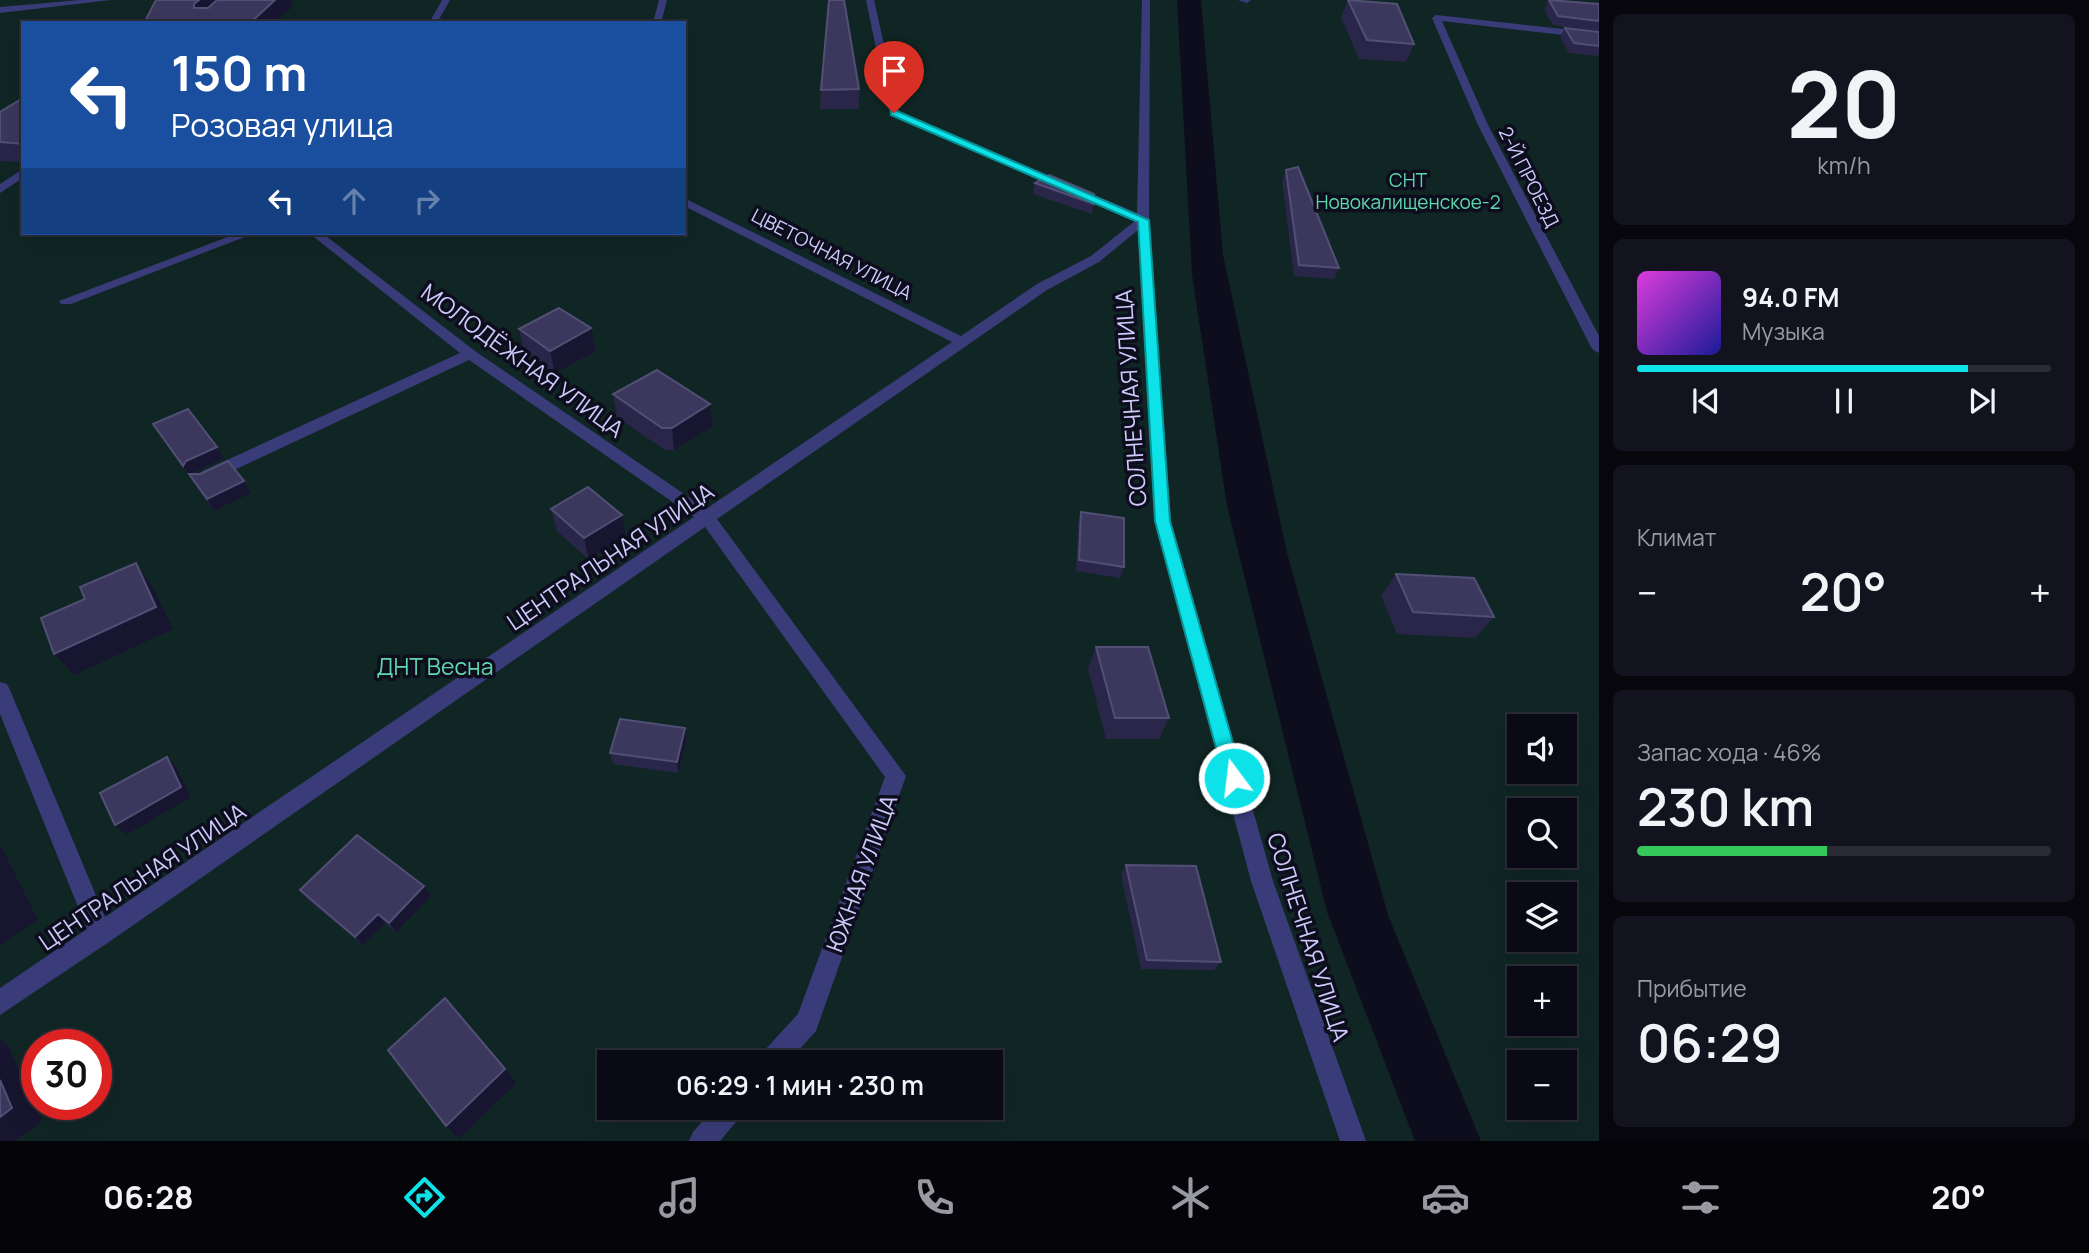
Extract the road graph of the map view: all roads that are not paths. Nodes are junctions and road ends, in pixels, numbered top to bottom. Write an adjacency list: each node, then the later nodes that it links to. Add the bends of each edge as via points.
1 (107, 0): 6 (street)
2 (446, 0): 7 (street)
3 (663, 0): 8 (street)
4 (870, 0): 13 (street, via 894,113)
5 (1146, 0): 13 (street, СОЛНЕЧНАЯ УЛИЦА)
6 (0, 10)
7 (434, 21)
8 (658, 21)
9 (1599, 36): 18 (street, 2-Й ПРОЕЗД, via 1436,18 1483,125)
10 (21, 174): 11 (street)
11 (0, 190)
12 (686, 202): 17 (street, ЦВЕТОЧНАЯ УЛИЦА)
13 (1143, 220): 17 (street, ЦЕНТРАЛЬНАЯ УЛИЦА, via 1096,259 1042,287); 28 (street, СОЛНЕЧНАЯ УЛИЦА, via 1163,521 1262,881)
14 (244, 235): 16 (street)
15 (318, 235): 19 (street, МОЛОДЁЖНАЯ УЛИЦА)
16 (66, 301)
17 (963, 342): 21 (street, ЦЕНТРАЛЬНАЯ УЛИЦА)
18 (1599, 349)
19 (470, 354): 20 (street); 21 (street, МОЛОДЁЖНАЯ УЛИЦА)
20 (200, 479)
21 (707, 519): 23 (street, ЦЕНТРАЛЬНАЯ УЛИЦА); 25 (street, ЮЖНАЯ УЛИЦА, via 897,776 807,1022)
22 (0, 690): 23 (street)
23 (101, 934): 24 (street, ЦЕНТРАЛЬНАЯ УЛИЦА)
24 (0, 1003)
25 (782, 1050)
26 (720, 1120): 27 (street)
27 (702, 1141)
28 (1353, 1141)

